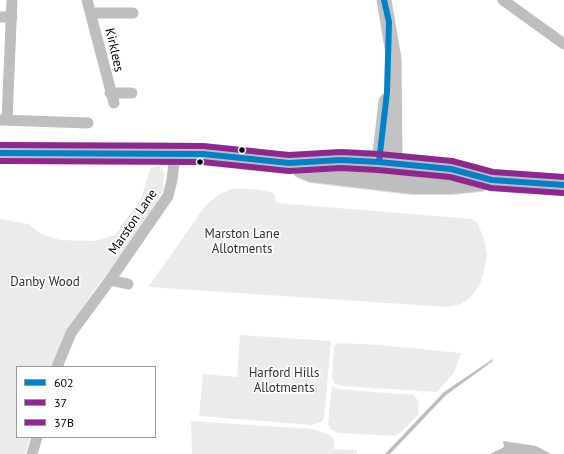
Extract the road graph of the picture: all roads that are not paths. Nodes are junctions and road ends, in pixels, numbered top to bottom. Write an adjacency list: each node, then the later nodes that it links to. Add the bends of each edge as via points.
1 (12, 0): 8 (street)
2 (87, 0): 5 (street, Kirklees)
3 (384, 0): 15 (street, via 389,22)
4 (506, 2): 9 (street)
5 (91, 13): 6 (street, Kirklees); 10 (street, Kirklees, via 112,98)
6 (134, 14)
7 (0, 17): 8 (street)
8 (12, 17): 11 (street)
9 (564, 44)
10 (132, 93)
11 (4, 120): 12 (street)
12 (88, 123)
13 (0, 154): 14 (highway)
14 (175, 154): 15 (highway, via 203,154 289,163 334,160); 18 (street, Marston Lane, via 168,196)
15 (385, 170): 16 (highway, via 472,182); 16 (highway, via 451,169)
16 (492, 180): 17 (highway)
17 (561, 185)
18 (110, 280): 19 (street); 20 (street, Marston Lane, via 71,333)
19 (128, 284)
20 (57, 366)
21 (37, 438): 22 (street)
22 (32, 454)

